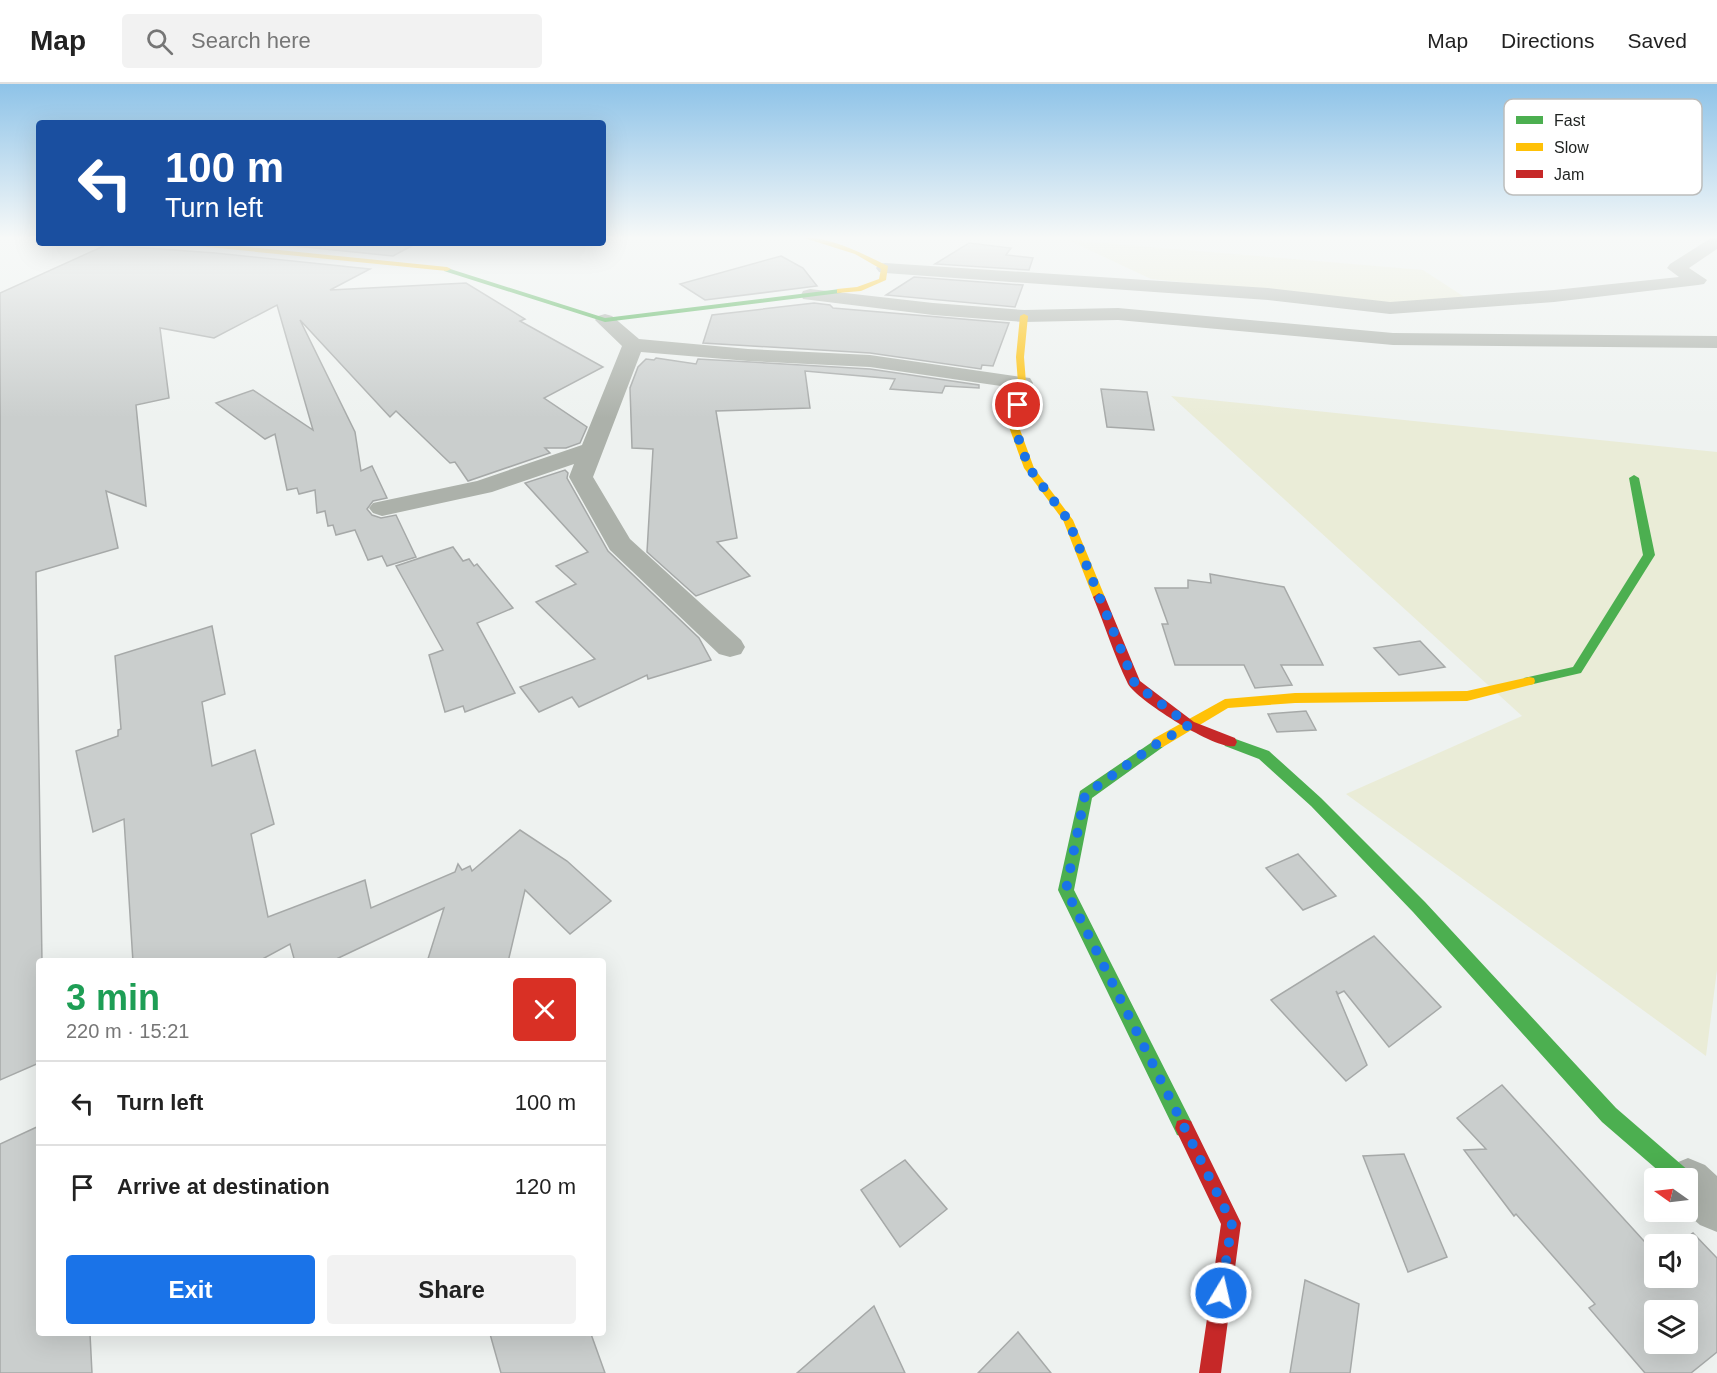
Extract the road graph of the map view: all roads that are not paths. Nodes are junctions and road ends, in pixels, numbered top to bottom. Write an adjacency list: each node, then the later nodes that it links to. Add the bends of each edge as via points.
1 (536, 297): 7 (street)
2 (792, 297): 7 (street)
3 (828, 297): 6 (street)
4 (1295, 297): 5 (street, via 1390,308)
5 (1552, 297)
6 (1024, 316): 8 (street, via 1118,314 1393,339); 10 (street, via 1020,357)
7 (605, 320): 9 (street)
8 (1717, 342)
9 (633, 345): 10 (street, via 870,361); 11 (street)
10 (1023, 383): 15 (street, via 1014,426 1029,468 1068,520 1135,684)
11 (591, 450): 13 (street, via 483,487); 14 (street, via 581,477 619,544)
12 (1634, 478): 15 (street, via 1649,555 1577,670 1467,696 1295,698 1225,704)
13 (382, 508)
14 (730, 647)
15 (1189, 725): 16 (street, via 1264,755 1316,802 1419,907 1609,1115); 19 (street, via 1085,795 1066,890 1232,1223)
16 (1670, 1168)
17 (1698, 1191): 18 (street)
18 (1717, 1208)
19 (1210, 1373)

